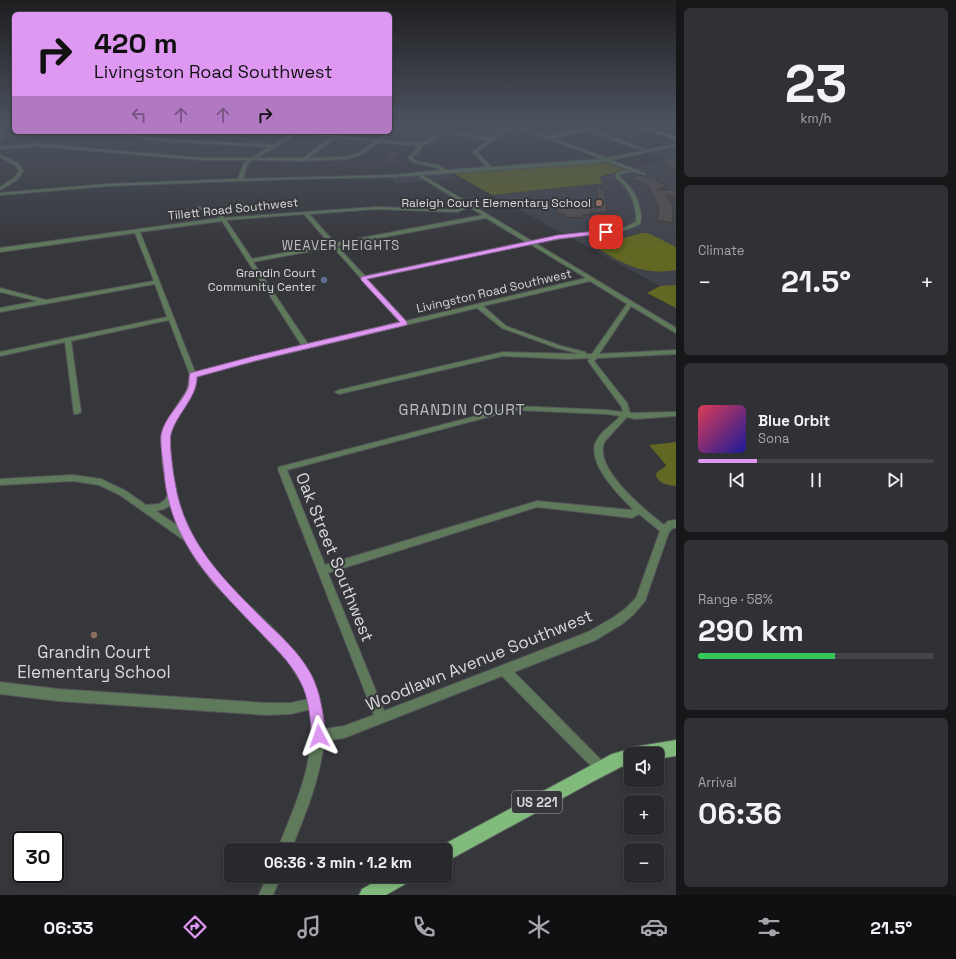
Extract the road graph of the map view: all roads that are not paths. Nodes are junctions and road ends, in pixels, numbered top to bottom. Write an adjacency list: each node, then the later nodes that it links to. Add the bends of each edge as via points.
1 (18, 166): 16 (street, via 21,171 17,178)
2 (246, 166): 13 (street)
3 (438, 166): 9 (street)
4 (488, 166): 7 (street)
5 (523, 166): 7 (street)
6 (621, 166): 8 (street)
7 (490, 168): 9 (street)
8 (632, 170): 11 (street); 24 (street, via 619,173 617,177 628,187 639,214 636,225 622,230 562,236)
9 (446, 171): 10 (street)
10 (418, 174): 12 (street); 18 (street)
11 (644, 174)
12 (267, 179): 13 (street); 15 (street, via 255,183)
13 (240, 180): 14 (street)
14 (190, 182): 16 (street, via 186,178 148,178); 17 (street, via 108,185)
15 (210, 185)
16 (1, 188)
17 (0, 194)
18 (469, 205): 20 (street, Tillett Road Southwest, via 453,211 376,208); 21 (street)
19 (198, 208): 22 (street, via 215,211)
20 (305, 213): 22 (street, Tillett Road Southwest); 25 (street)
21 (488, 216): 24 (street); 25 (street)
22 (223, 219): 23 (street, Tillett Road Southwest); 27 (street)
23 (137, 231): 26 (street, Tillett Road Southwest); 30 (street)
24 (532, 243): 28 (street); 29 (street)
25 (333, 245): 27 (street); 28 (street)
26 (0, 250)
27 (250, 261): 40 (street)
28 (363, 278): 37 (street)
29 (590, 279): 33 (street); 34 (street, Livingston Road Southwest)
30 (157, 282): 32 (street); 36 (street)
31 (0, 290): 32 (street)
32 (46, 303): 35 (street)
33 (630, 303): 38 (street); 43 (street)
34 (479, 306): 37 (street, Livingston Road Southwest); 43 (street, via 504,327 559,347)
35 (0, 310)
36 (171, 318): 39 (street); 44 (street)
37 (404, 323): 40 (street, Livingston Road Southwest)
38 (676, 331)
39 (68, 340): 42 (street); 46 (street)
40 (306, 347): 44 (street, Livingston Road Southwest)
41 (676, 352): 43 (street)
42 (0, 354)
43 (594, 356): 45 (street, via 503,354); 48 (street, via 591,362 626,409)
44 (193, 375): 50 (street, via 193,387 170,423 166,435)
45 (339, 392)
46 (77, 412)
47 (676, 414): 48 (street)
48 (626, 415): 52 (street, via 602,439 597,452 602,465 614,482); 56 (street, Oak Street Southwest, via 516,408 282,469)
49 (0, 482): 51 (street, via 86,479 114,488)
50 (172, 495): 51 (street, via 164,505 151,509); 55 (street)
51 (143, 508): 55 (street)
52 (638, 510): 54 (street); 56 (street, via 632,514 537,504)
53 (676, 524): 54 (street, via 671,524)
54 (665, 530): 57 (street, Woodlawn Avenue Southwest, via 640,601 633,610 592,636)
55 (188, 538): 59 (street, via 205,565 226,590 288,652 307,680)
56 (322, 570): 60 (street, Oak Street Southwest)
57 (504, 670): 60 (street, Woodlawn Avenue Southwest); 65 (street)
58 (0, 688): 59 (street, via 58,695 287,710)
59 (315, 702): 61 (street)
60 (380, 718): 61 (street, Woodlawn Avenue Southwest, via 344,732)
61 (319, 736): 66 (street, via 309,786)
62 (676, 748): 63 (main road)
63 (664, 750)
64 (624, 759): 65 (main road, US 221)
65 (601, 768): 67 (main road, US 221)
66 (287, 843)
67 (452, 849)
68 (271, 883): 70 (street)
69 (390, 883): 71 (main road)
70 (266, 895)
71 (368, 895)

